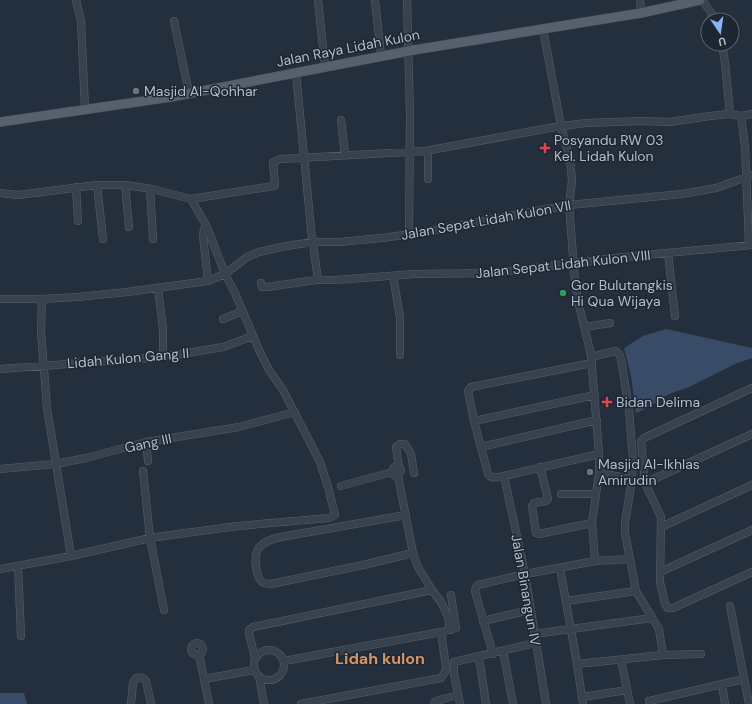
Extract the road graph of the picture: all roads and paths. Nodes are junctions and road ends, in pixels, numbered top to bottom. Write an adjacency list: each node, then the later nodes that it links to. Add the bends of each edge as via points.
1 (76, 0): 17 (street, via 81,21)
2 (318, 0): 14 (street)
3 (375, 0): 13 (street)
4 (407, 0): 11 (street)
5 (640, 0): 8 (street)
6 (701, 0): 7 (street); 8 (main road, Jalan Raya Lidah Kulon)
7 (711, 12)
8 (641, 13): 10 (main road, Jalan Raya Lidah Kulon)
9 (174, 21): 16 (street)
10 (543, 29): 11 (main road, Jalan Raya Lidah Kulon); 23 (street)
11 (408, 51): 13 (main road, Jalan Raya Lidah Kulon); 25 (street)
12 (723, 52): 18 (street)
13 (380, 56): 14 (main road, Jalan Raya Lidah Kulon)
14 (325, 67): 15 (main road, Jalan Raya Lidah Kulon)
15 (296, 72): 16 (main road, Jalan Raya Lidah Kulon); 27 (street)
16 (189, 93): 17 (main road, Jalan Raya Lidah Kulon)
17 (85, 110): 22 (main road, Jalan Raya Lidah Kulon)
18 (730, 114): 20 (street); 23 (street, via 670,122 586,123)
19 (752, 114): 20 (street)
20 (741, 116): 28 (street)
21 (341, 120): 26 (street)
22 (0, 122)
23 (561, 126): 24 (street); 36 (street, via 572,170)
24 (428, 151): 25 (street); 29 (street)
25 (410, 152): 26 (street); 40 (street)
26 (345, 155): 27 (street)
27 (304, 157): 35 (street, via 274,160 274,186); 43 (street)
28 (749, 176): 36 (street, Jalan Sepat Lidah Kulon VII, via 716,188 682,194); 44 (street)
29 (428, 179)
30 (97, 185): 31 (street); 32 (street); 41 (street)
31 (125, 185): 33 (street); 38 (street)
32 (76, 187): 34 (street, via 18,195); 37 (street)
33 (150, 189): 35 (street); 42 (street)
34 (0, 194)
35 (190, 200): 39 (street)
36 (569, 206): 40 (street, Jalan Sepat Lidah Kulon VII); 46 (street)
37 (78, 221)
38 (129, 227)
39 (207, 227): 47 (street); 50 (street, via 203,236)
40 (409, 234): 43 (street, Jalan Sepat Lidah Kulon VII, via 340,242)
41 (103, 239)
42 (153, 240)
43 (313, 242): 47 (street, Jalan Sepat Lidah Kulon VII, via 259,252 247,257); 49 (street)
44 (751, 245): 45 (street, Jalan Sepat Lidah Kulon VIII)
45 (668, 253): 46 (street, Jalan Sepat Lidah Kulon VIII); 56 (street)
46 (574, 262): 48 (street, Jalan Sepat Lidah Kulon VIII, via 492,273); 59 (street, via 577,295)
47 (225, 274): 50 (street, Jalan Sepat Lidah Kulon VII); 55 (street)
48 (393, 276): 49 (street, Jalan Sepat Lidah Kulon VIII); 61 (street, via 400,317)
49 (318, 280): 51 (street, Jalan Sepat Lidah Kulon VIII, via 267,287 262,287)
50 (208, 282): 52 (street, Jalan Sepat Lidah Kulon VII)
51 (261, 283)
52 (158, 288): 54 (street, Jalan Sepat Lidah Kulon VII); 62 (street)
53 (0, 299): 54 (street, Jalan Sepat Lidah Kulon VII)
54 (42, 299): 64 (street)
55 (243, 312): 57 (street); 60 (street)
56 (675, 316)
57 (223, 319)
58 (610, 322): 59 (street)
59 (585, 327): 63 (street)
60 (253, 336): 62 (street, Lidah Kulon Gang II, via 223,347); 68 (street, via 269,370)
61 (400, 355)
62 (163, 356): 64 (street, Lidah Kulon Gang II)
63 (591, 360): 67 (street); 70 (street, via 470,387 468,391); 84 (street, via 615,351 621,359 629,409)
64 (44, 366): 65 (street, Lidah Kulon Gang II); 76 (street, via 46,408)
65 (0, 368)
66 (752, 388): 85 (street, via 644,438 641,441)
67 (595, 395): 69 (street); 70 (street)
68 (295, 412): 72 (street, Gang III, via 239,426); 94 (street, via 320,462 334,508 334,516)
69 (597, 420): 73 (street); 74 (street)
70 (474, 421): 73 (street)
71 (752, 434): 85 (street)
72 (146, 442): 75 (street); 76 (street, Gang III)
73 (481, 447): 83 (street, via 489,476)
74 (599, 454): 77 (street); 81 (street)
75 (148, 461)
76 (55, 464): 78 (street, Gang III); 96 (street)
77 (540, 467): 83 (street); 91 (street, via 548,499 532,506 536,533)
78 (0, 469)
79 (143, 471): 94 (street)
80 (414, 473): 82 (street, via 411,454 405,444 400,444 396,447 399,467 394,467)
81 (599, 473): 84 (street); 89 (street)
82 (395, 474): 87 (street); 90 (street)
83 (504, 476): 104 (street, Jalan Binangun IV)
84 (632, 479): 97 (street, via 625,523)
85 (645, 484): 92 (street, via 662,517)
86 (752, 485): 92 (street)
87 (341, 486)
88 (561, 494): 89 (street)
89 (595, 494): 91 (street)
90 (406, 515): 95 (street); 95 (street, via 268,540 257,552 257,571 260,581 271,584)
91 (592, 523): 98 (street)
92 (661, 527): 102 (street)
93 (752, 530): 102 (street)
94 (150, 538): 96 (street); 110 (street)
95 (413, 553): 105 (street, via 420,573)
96 (71, 556): 99 (street)
97 (630, 559): 98 (street); 106 (street)
98 (595, 561): 100 (street)
99 (18, 566): 101 (street); 118 (street)
100 (560, 568): 104 (street); 108 (street)
101 (0, 569)
102 (660, 572): 103 (street, via 660,582 668,608)
103 (752, 572)
104 (528, 573): 111 (street, Jalan Binangun IV); 113 (street, via 476,586)
105 (432, 590): 114 (street, via 448,617); 126 (street, via 253,627 249,633)
106 (636, 591): 108 (street); 112 (street)
107 (451, 595): 114 (street, via 456,628)
108 (566, 601): 115 (street)
109 (730, 606): 133 (street)
110 (164, 610)
111 (530, 610): 113 (street); 117 (street, Jalan Binangun IV)
112 (652, 618): 115 (street); 124 (street, via 659,629)
113 (483, 621): 122 (street)
114 (450, 630): 116 (street)
115 (571, 630): 117 (street); 129 (street)
116 (441, 632): 128 (street); 143 (street, via 446,672 440,678)
117 (534, 634): 119 (street, Jalan Binangun IV)
118 (21, 636)
119 (535, 643): 120 (street); 148 (street, Jalan Binangun IV)
120 (503, 651): 122 (street); 147 (street)
121 (199, 654): 132 (street)
122 (493, 654): 125 (street)
123 (701, 654): 124 (street)
124 (663, 655): 127 (street)
125 (479, 656): 136 (street, via 453,664); 146 (street)
126 (255, 658): 128 (street, via 260,652 274,650 281,655); 130 (street)
127 (621, 660): 129 (street); 135 (street)
128 (284, 662): 131 (street, via 284,668 277,678 271,680)
129 (577, 664): 137 (street)
130 (254, 670): 131 (street); 132 (street)
131 (259, 676): 142 (street)
132 (204, 679): 141 (street)
133 (744, 679): 134 (street); 151 (street)
134 (722, 684): 138 (street); 150 (street)
135 (627, 690): 137 (street); 149 (street)
136 (458, 695): 144 (street, via 436,701); 145 (street)
137 (582, 700)
138 (649, 701)
139 (131, 704): 140 (street, via 133,683 136,678 141,677 146,682)
140 (151, 704)
141 (209, 704)
142 (264, 704)
143 (302, 704)
144 (434, 704)
145 (460, 704)
146 (486, 704)
147 (513, 704)
148 (546, 704)
149 (630, 704)
150 (725, 704)
151 (749, 704)

